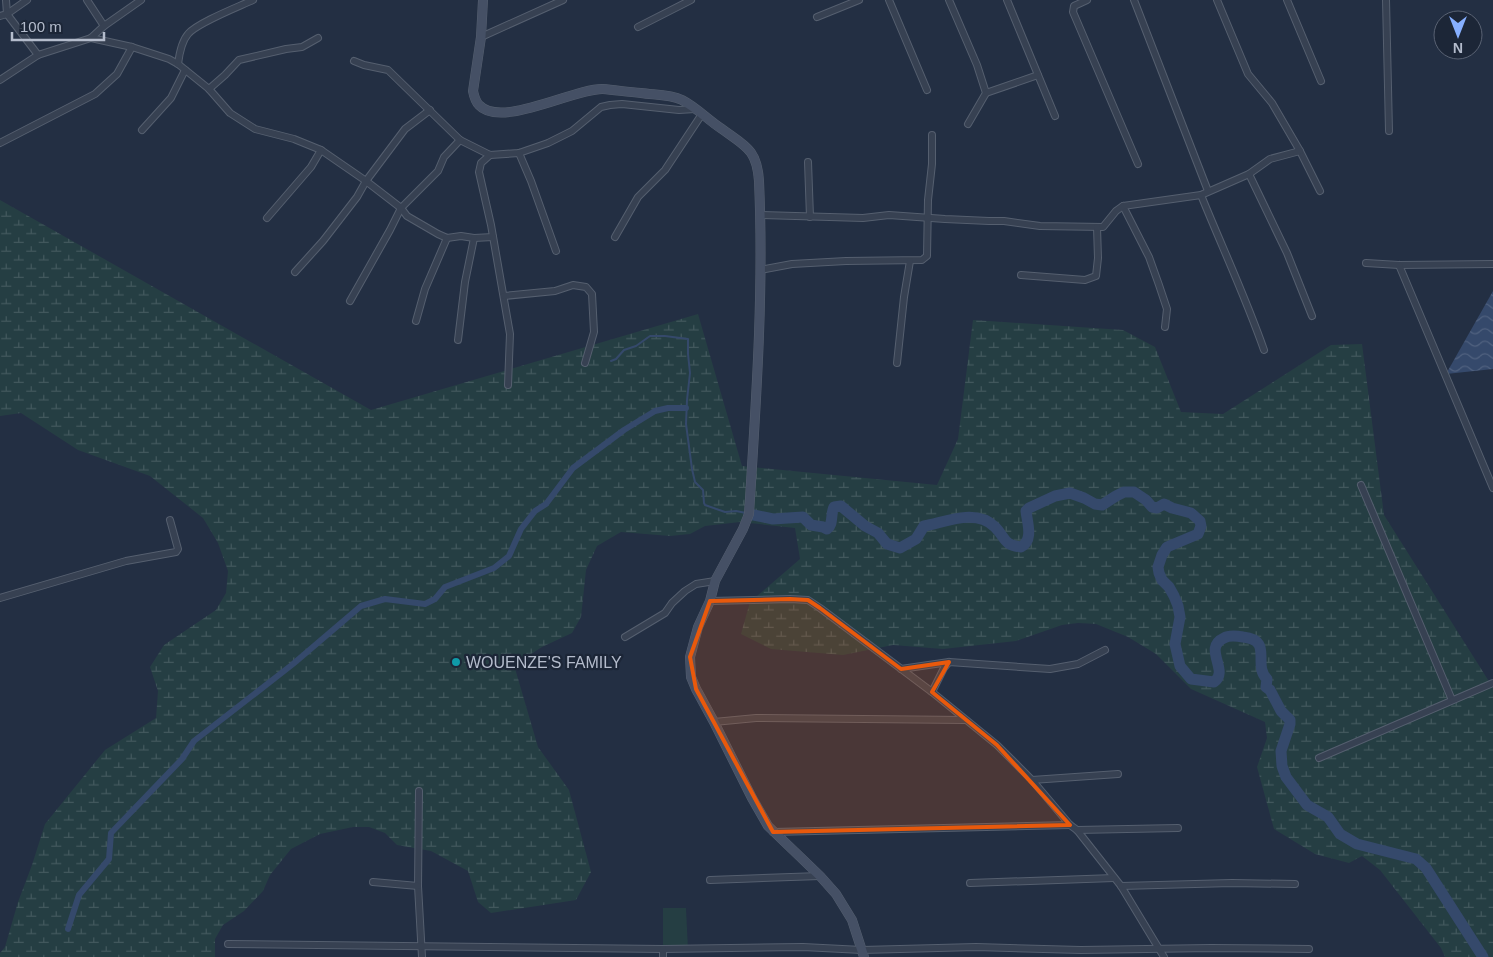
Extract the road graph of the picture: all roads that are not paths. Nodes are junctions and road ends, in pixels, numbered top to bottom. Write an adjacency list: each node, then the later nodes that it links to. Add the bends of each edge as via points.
1 (6, 0): 20 (street)
2 (27, 0): 20 (street)
3 (87, 0): 22 (street)
4 (141, 0): 22 (street)
5 (253, 0): 30 (street, via 203,23 188,34)
6 (484, 0): 24 (main road)
7 (542, 0): 19 (street)
8 (563, 0): 19 (street)
9 (690, 0): 23 (street)
10 (859, 0): 21 (street)
11 (889, 0): 36 (street)
12 (948, 0): 37 (street)
13 (1007, 0): 32 (street)
14 (1087, 0): 52 (street, via 1074,6 1073,12)
15 (1134, 0): 55 (street)
16 (1217, 0): 48 (street, via 1248,74 1272,103)
17 (1287, 0): 34 (street)
18 (1386, 0): 43 (street)
19 (545, 8): 24 (street)
20 (4, 15): 28 (street)
21 (817, 17)
22 (104, 26): 25 (street)
23 (638, 27)
24 (481, 37): 39 (main road, via 473,91 479,106 486,110 510,113 602,89 664,95 681,100)
25 (91, 38): 27 (street); 28 (street)
26 (318, 38): 35 (street, via 302,47 238,60)
27 (132, 47): 30 (street, via 169,58); 46 (street, via 117,74 95,94)
28 (38, 55): 33 (street)
29 (354, 61): 38 (street, via 388,70)
30 (178, 64): 31 (street)
31 (185, 70): 35 (street); 42 (street, via 171,98)
32 (1038, 75): 37 (street); 40 (street)
33 (0, 80)
34 (1321, 81)
35 (209, 89): 47 (street, via 230,113 255,129)
36 (927, 90)
37 (986, 93): 41 (street)
38 (430, 110): 45 (street); 54 (street, via 405,129)
39 (699, 111): 49 (street, via 622,104 601,107 572,131); 60 (main road, via 745,145 755,157); 66 (street, via 664,170 638,197)
40 (1055, 116)
41 (968, 124)
42 (142, 130)
43 (1389, 131)
44 (932, 135): 62 (street)
45 (460, 140): 50 (street); 59 (street, via 444,157 438,171)
46 (0, 144)
47 (320, 150): 54 (street); 63 (street, via 311,167)
48 (1300, 151): 53 (street, via 1270,159); 56 (street)
49 (519, 154): 50 (street); 69 (street)
50 (490, 155): 65 (street, via 481,163 480,172)
51 (808, 162): 61 (street)
52 (1138, 164)
53 (1250, 174): 55 (street); 79 (street)
54 (366, 181): 59 (street); 75 (street, via 323,241)
55 (1208, 191): 57 (street)
56 (1320, 191)
57 (1200, 195): 58 (street); 83 (street)
58 (1123, 206): 64 (street, via 1103,227); 81 (street, via 1157,278 1167,309)
59 (400, 208): 67 (street, via 407,216); 78 (street)
60 (760, 215): 61 (street); 74 (main road)
61 (810, 217): 62 (street)
62 (929, 217): 64 (street); 70 (street, via 927,256 922,260)
63 (267, 218)
64 (1097, 227): 76 (street, via 1096,276 1086,280)
65 (493, 236): 68 (street); 77 (street)
66 (615, 236)
67 (447, 238): 68 (street); 80 (street, via 425,289)
68 (474, 238): 82 (street)
69 (556, 251)
70 (910, 260): 74 (street, via 801,264); 85 (street)
71 (1366, 263): 73 (street)
72 (1493, 264): 73 (street)
73 (1399, 265): 88 (street)
74 (760, 270): 90 (main road, via 749,514)
75 (295, 272)
76 (1021, 275)
77 (504, 296): 84 (street, via 555,291 573,285 586,287 592,294 594,332); 86 (street, via 510,334)
78 (350, 301)
79 (1312, 316)
80 (416, 321)
81 (1165, 326)
82 (458, 340)
83 (1264, 350)
84 (585, 363)
85 (897, 364)
86 (508, 385)
87 (1361, 485): 99 (street)
88 (1493, 488)
89 (170, 520): 91 (street, via 178,549 176,552 126,561)
90 (715, 581): 92 (main road); 93 (street, via 696,584 684,591 665,613)
91 (0, 598)
92 (710, 601): 96 (street, via 808,600); 101 (main road, via 698,627 690,657 693,683)
93 (625, 637)
94 (1105, 650): 95 (street, via 1078,664 1050,669)
95 (949, 662): 96 (street); 98 (street)
96 (901, 669): 98 (street)
97 (1493, 683): 99 (street)
98 (932, 692): 100 (street)
99 (1452, 700): 102 (street)
100 (965, 720): 101 (street, via 756,718); 104 (street, via 997,745)
101 (714, 722): 109 (main road)
102 (1319, 758)
103 (1118, 774): 104 (street)
104 (1032, 780): 106 (street)
105 (419, 791): 116 (street)
106 (1070, 825): 108 (street); 109 (street)
107 (1178, 828): 108 (street)
108 (1077, 830): 111 (street)
109 (773, 832): 110 (main road)
110 (820, 876): 112 (street); 123 (main road, via 852,920)
111 (1114, 878): 114 (street); 117 (street)
112 (710, 880)
113 (373, 882): 116 (street)
114 (970, 883)
115 (1295, 884): 117 (street)
116 (418, 886): 119 (street)
117 (1121, 886): 121 (street)
118 (228, 944): 119 (street)
119 (422, 946): 120 (street); 124 (street)
120 (663, 949): 123 (street, via 803,947); 125 (street)
121 (1159, 949): 122 (street); 123 (street, via 976,947); 126 (street)
122 (1309, 949)
123 (863, 953)
124 (422, 957)
125 (663, 957)
126 (1164, 957)

